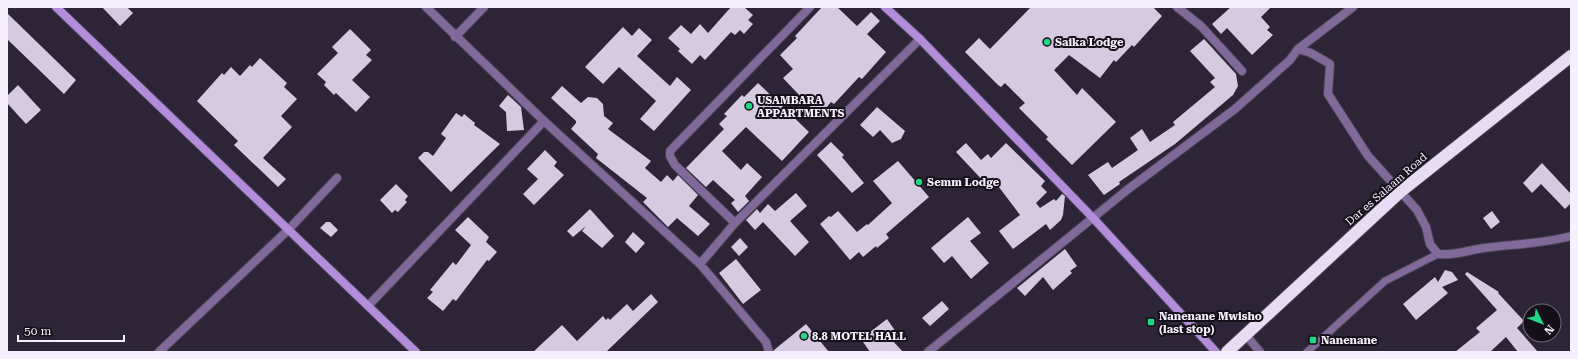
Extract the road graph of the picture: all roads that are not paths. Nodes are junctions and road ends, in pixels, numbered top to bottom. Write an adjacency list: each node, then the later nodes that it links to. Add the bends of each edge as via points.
1 (56, 7): 18 (street)
2 (426, 7): 8 (street)
3 (484, 7): 8 (street)
4 (810, 7): 17 (street, via 670,151 675,165)
5 (885, 7): 9 (street)
6 (1177, 7): 12 (street, via 1202,26)
7 (1353, 7): 10 (street)
8 (455, 37): 13 (street)
9 (920, 39): 16 (street); 17 (street)
10 (1298, 49): 15 (street, via 1311,52 1330,64 1328,94 1368,156); 16 (street, via 1290,60 1235,109)
11 (1569, 61): 15 (highway, Dar es Salaam Road)
12 (1242, 71)
13 (544, 121): 21 (street); 22 (street)
14 (337, 178): 18 (street)
15 (1400, 192): 20 (street, via 1417,210 1426,227 1430,244); 23 (highway, Dar es Salaam Road)
16 (1094, 219): 27 (street); 28 (street)
17 (735, 223): 21 (street)
18 (288, 230): 22 (street); 24 (street)
19 (1571, 236): 20 (street, via 1553,242 1484,248 1450,255)
20 (1438, 254): 31 (lane, via 1385,281)
21 (700, 264): 26 (street, via 766,342)
22 (368, 306): 25 (street)
23 (1246, 334): 29 (highway, Dar es Salaam Road); 30 (street)
24 (159, 352)
25 (416, 352)
26 (770, 352)
27 (928, 352)
28 (1216, 352)
29 (1227, 352)
30 (1260, 352)
31 (1307, 352)

